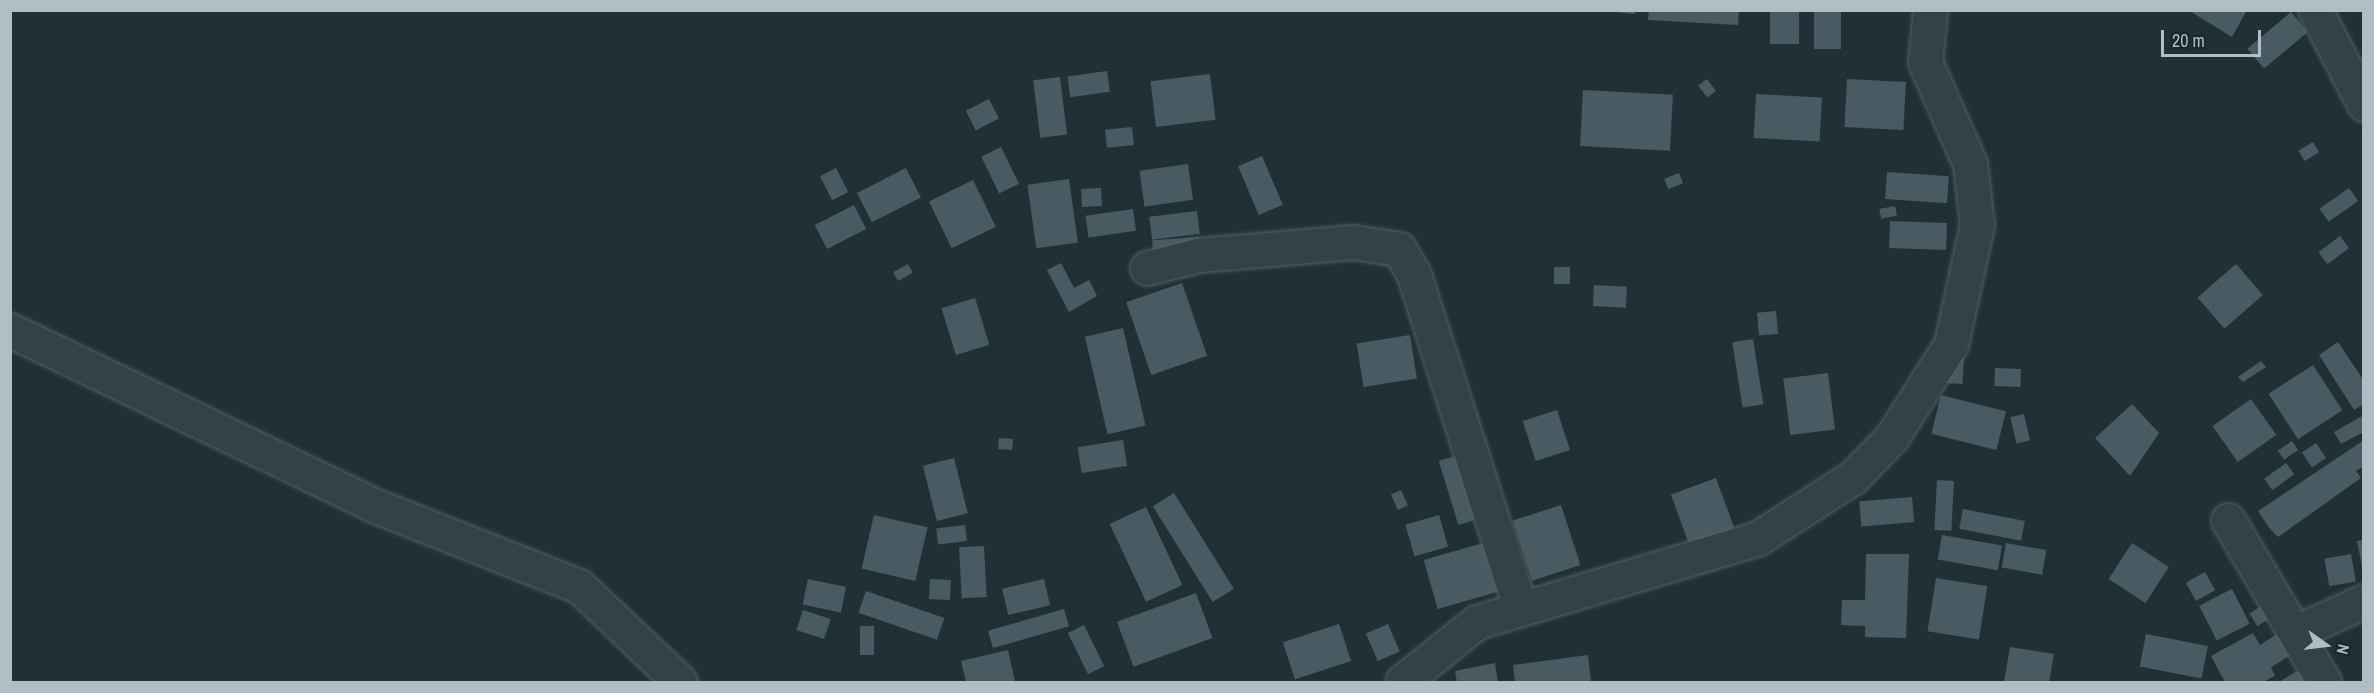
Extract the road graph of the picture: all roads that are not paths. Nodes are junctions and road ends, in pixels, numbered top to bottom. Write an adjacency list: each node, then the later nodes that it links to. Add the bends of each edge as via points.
1 (1930, 10): 8 (street, via 1925,62 1970,164 1977,225 1950,344 1892,437 1852,478 1758,538)
2 (2315, 10): 3 (street)
3 (2364, 104)
4 (1147, 268): 8 (street, via 1198,255 1353,242 1400,249 1414,275)
5 (10, 330): 10 (street, via 373,505 579,586)
6 (2228, 520): 9 (street)
7 (2364, 601): 9 (street)
8 (1519, 605): 11 (street, via 1477,622)
9 (2296, 632): 12 (street)
10 (680, 682)
11 (1402, 682)
12 (2324, 682)

